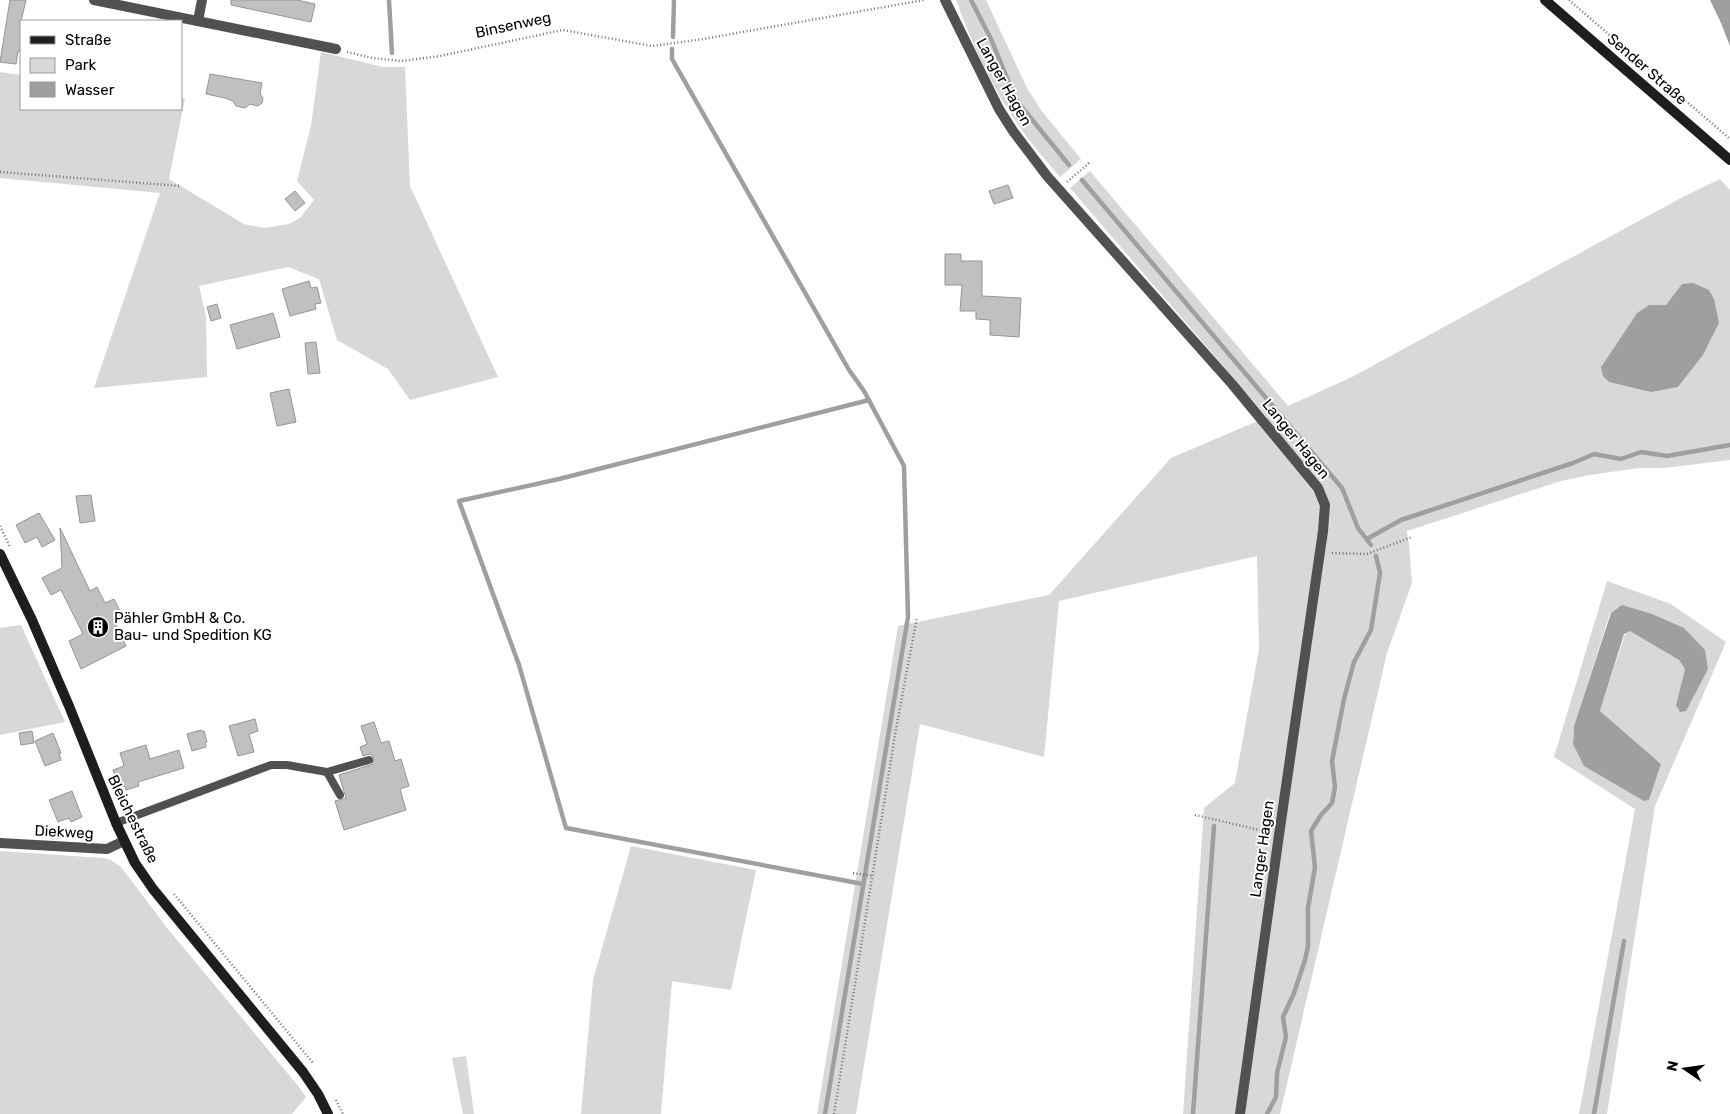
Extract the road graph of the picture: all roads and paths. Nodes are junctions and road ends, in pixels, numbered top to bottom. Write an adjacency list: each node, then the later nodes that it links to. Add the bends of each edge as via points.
1 (94, 0): 7 (street)
2 (202, 0): 8 (street)
3 (924, 0): 9 (path, Binsenweg, via 652,46 564,30 440,56 402,60 372,58)
4 (945, 0): 15 (street, Langer Hagen, via 999,109)
5 (1545, 0): 11 (street, Sender Straße)
6 (1569, 0): 10 (path)
7 (109, 1): 8 (street)
8 (198, 21): 9 (street)
9 (336, 49)
10 (1730, 139)
11 (1730, 160)
12 (1089, 163): 15 (path)
13 (0, 172): 14 (path)
14 (180, 186)
15 (1059, 190): 17 (street, Langer Hagen, via 1232,384 1318,488 1325,505)
16 (1412, 537): 17 (path, via 1367,554)
17 (1320, 553): 25 (street, Langer Hagen)
18 (0, 554): 24 (street, Bleichestraße, via 58,680)
19 (917, 617): 29 (path)
20 (369, 760): 21 (lane)
21 (328, 772): 22 (lane); 24 (lane, via 271,764)
22 (340, 795)
23 (1195, 814): 25 (path)
24 (116, 824): 26 (street, Bleichestraße)
25 (1279, 835): 36 (street, Langer Hagen)
26 (124, 841): 27 (street, Diekweg, via 107,849); 33 (street, Bleichestraße, via 153,889 303,1072)
27 (0, 843)
28 (853, 873): 29 (path)
29 (871, 876): 35 (path)
30 (173, 892): 31 (path)
31 (314, 1064)
32 (331, 1092): 34 (path)
33 (328, 1114)
34 (343, 1114)
35 (834, 1114)
36 (1240, 1114)

